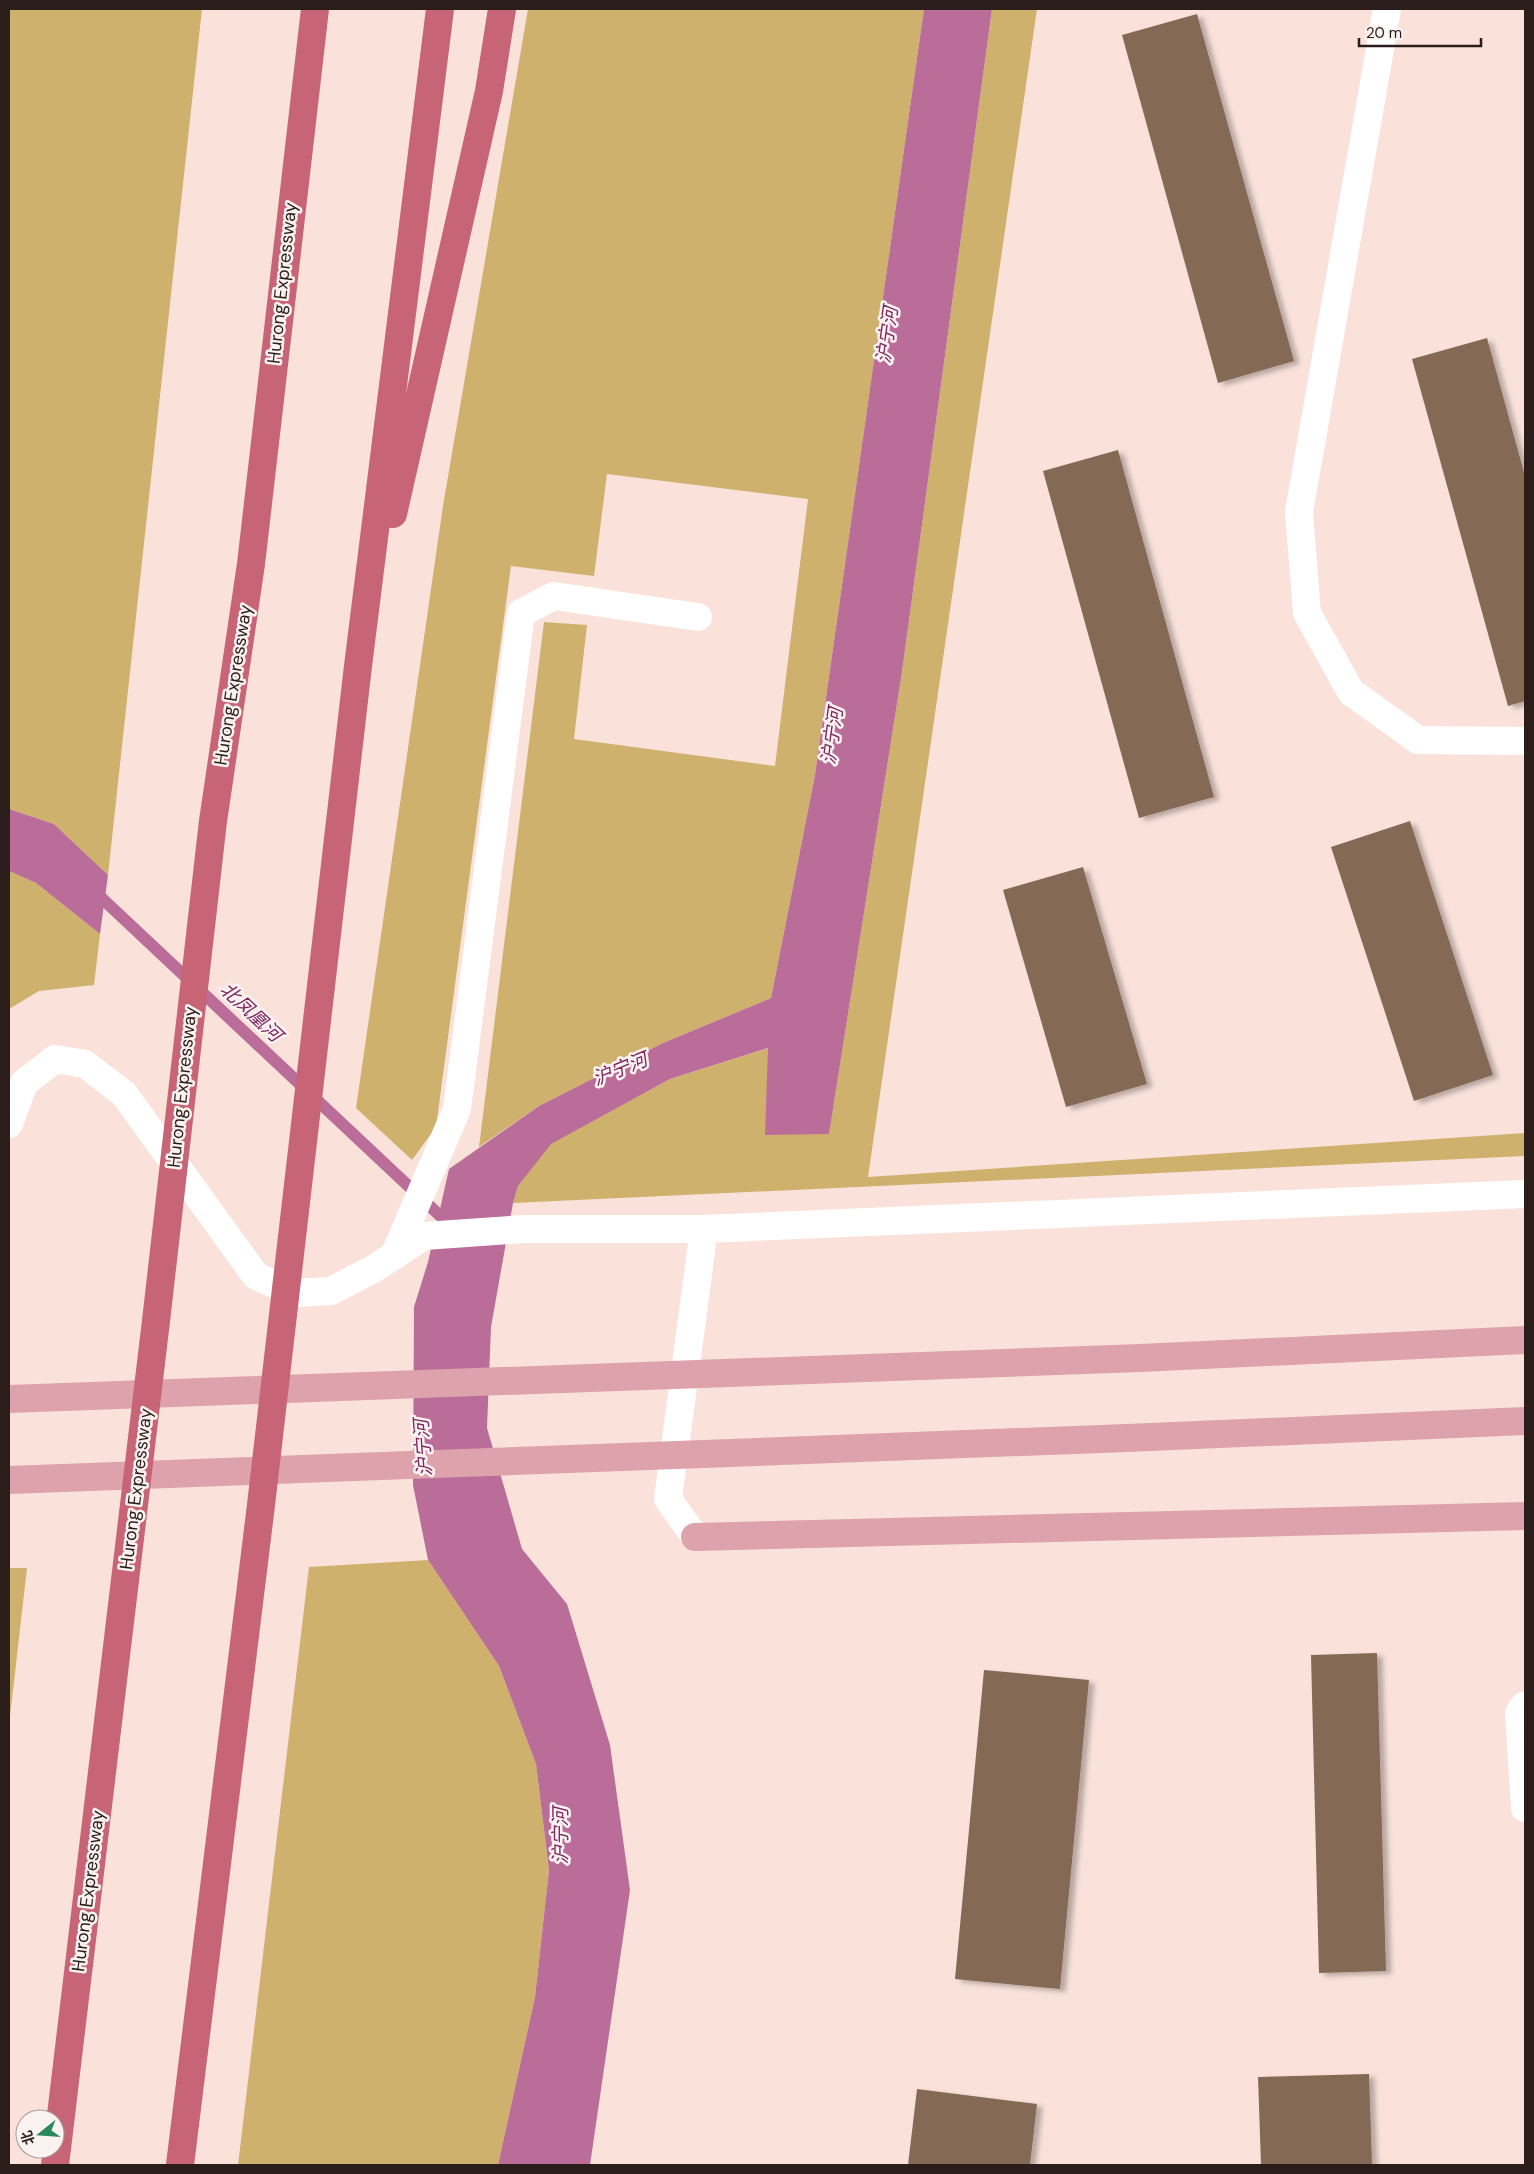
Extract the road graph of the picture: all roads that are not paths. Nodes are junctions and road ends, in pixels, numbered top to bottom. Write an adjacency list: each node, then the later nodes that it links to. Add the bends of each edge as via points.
1 (315, 9): 20 (highway, Hurong Expressway, via 251,564 212,821)
2 (440, 9): 6 (highway)
3 (502, 9): 6 (highway, via 489,91)
4 (1387, 9): 7 (street, via 1299,512 1307,613 1351,692 1418,740)
5 (698, 617): 11 (street, via 554,596 521,613 457,1109 431,1170)
6 (358, 666): 21 (highway, via 261,1505)
7 (1525, 741)
8 (9, 1124): 11 (street, via 24,1083 55,1059 86,1064 124,1094 256,1276 294,1293 331,1291 376,1268 394,1256)
9 (1525, 1194): 10 (street)
10 (704, 1229): 11 (street); 17 (street, via 668,1499)
11 (416, 1230)
12 (1525, 1340): 13 (main road, via 1140,1358)
13 (9, 1399)
14 (1525, 1421): 15 (main road)
15 (9, 1480)
16 (1525, 1516): 17 (main road)
17 (695, 1537)
18 (1525, 1705): 19 (street, via 1519,1713)
19 (1525, 1808)
20 (55, 2165)
21 (180, 2165)

